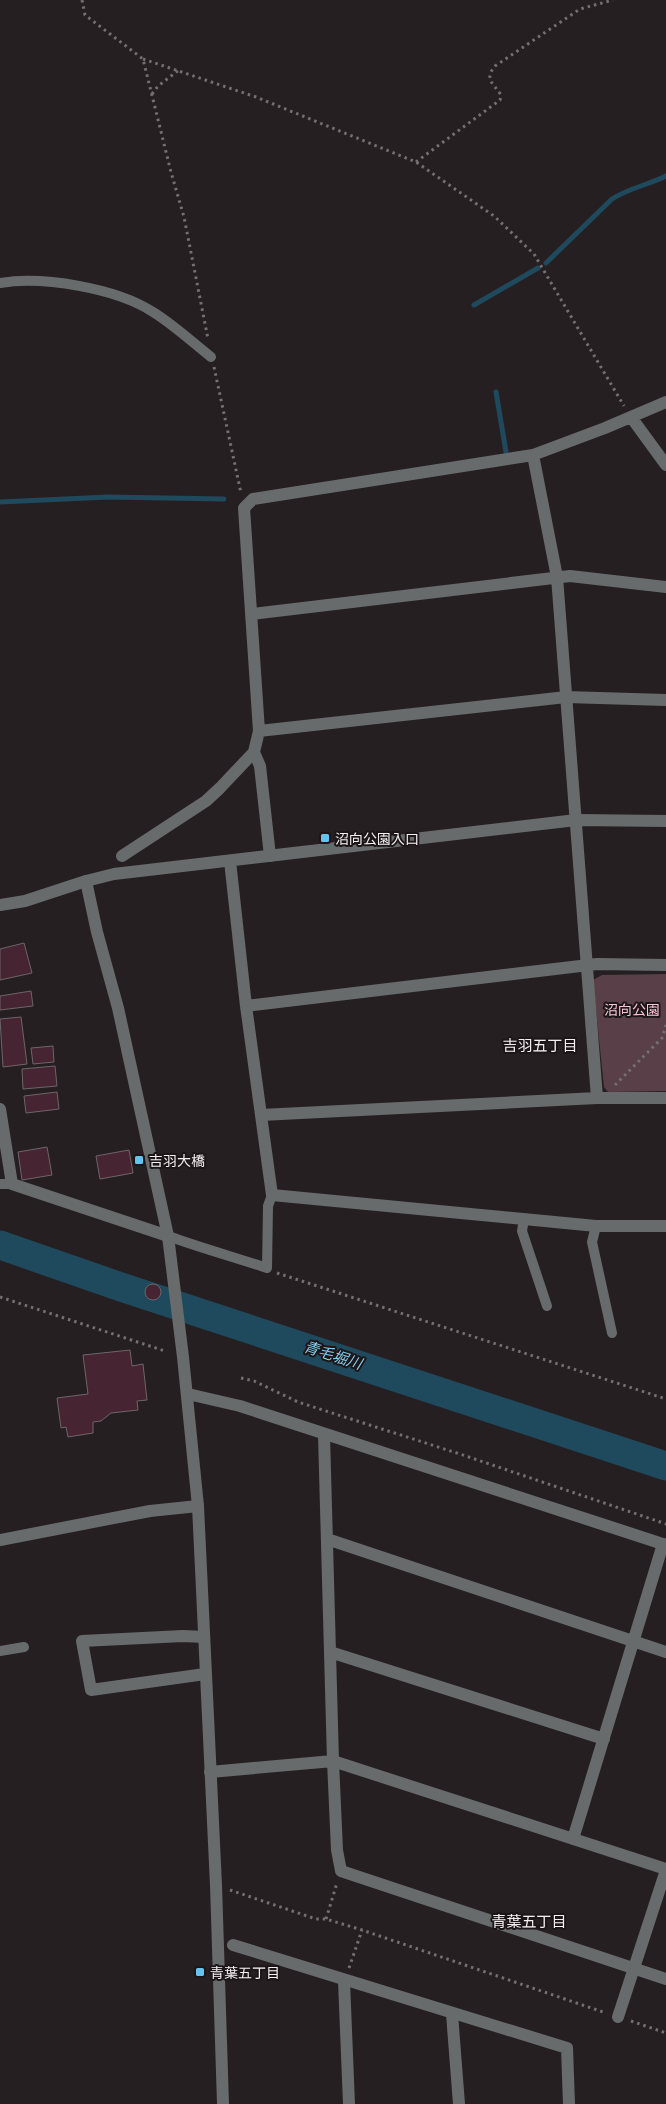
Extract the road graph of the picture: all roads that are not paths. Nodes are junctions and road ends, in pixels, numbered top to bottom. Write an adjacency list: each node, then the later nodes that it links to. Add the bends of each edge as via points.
1 (0, 283): 2 (lane, via 52,281 91,288 124,299 152,311)
2 (211, 357)
3 (666, 402): 4 (street)
4 (630, 417): 5 (street); 6 (street)
5 (533, 455): 7 (street); 9 (street, via 253,499 244,508)
6 (666, 465)
7 (557, 577): 8 (street); 9 (street); 10 (street)
8 (666, 587)
9 (252, 614): 12 (street)
10 (566, 697): 11 (street); 12 (street); 14 (street)
11 (666, 700)
12 (258, 731): 13 (street)
13 (254, 752): 16 (street, via 206,801); 17 (street, via 260,766)
14 (576, 820): 15 (street); 17 (street); 21 (street)
15 (666, 821)
16 (122, 856)
17 (270, 856): 18 (street)
18 (230, 861): 19 (street, via 114,874); 23 (street)
19 (86, 881): 20 (street, via 25,901); 33 (street, via 118,1008)
20 (0, 905)
21 (586, 965): 22 (street); 23 (street); 24 (street)
22 (666, 965)
23 (246, 1006): 27 (street)
24 (597, 1098): 25 (street); 27 (street)
25 (666, 1098)
26 (0, 1109): 28 (street)
27 (261, 1115): 29 (street)
28 (6, 1184): 33 (street)
29 (272, 1195): 30 (street); 33 (lane, via 268,1206 267,1268)
30 (524, 1219): 31 (street); 34 (lane, via 522,1231)
31 (596, 1226): 32 (street); 35 (lane, via 592,1242)
32 (666, 1226)
33 (168, 1236): 36 (street)
34 (547, 1306)
35 (612, 1333)
36 (188, 1394): 37 (street, via 240,1406); 38 (street)
37 (324, 1434): 40 (street); 41 (street)
38 (198, 1506): 39 (street, via 150,1511); 42 (street)
39 (0, 1540)
40 (327, 1540): 43 (street); 46 (street)
41 (664, 1544): 43 (street)
42 (204, 1637): 48 (street); 48 (street, via 82,1641 91,1690)
43 (633, 1641): 47 (street); 49 (street)
44 (24, 1647): 45 (lane)
45 (0, 1651)
46 (330, 1652): 49 (street); 50 (street)
47 (666, 1652)
48 (205, 1674): 51 (street)
49 (604, 1739): 52 (street)
50 (333, 1761): 51 (street); 52 (street); 55 (street, via 341,1871)
51 (210, 1772): 60 (street)
52 (573, 1839): 53 (street)
53 (666, 1870): 55 (street)
54 (233, 1945): 57 (street)
55 (634, 1968): 56 (street); 59 (street)
56 (666, 1979)
57 (344, 1981): 58 (street); 61 (street)
58 (452, 2014): 62 (street); 63 (street, via 567,2048)
59 (618, 2017)
60 (223, 2104)
61 (349, 2104)
62 (459, 2104)
63 (569, 2104)

